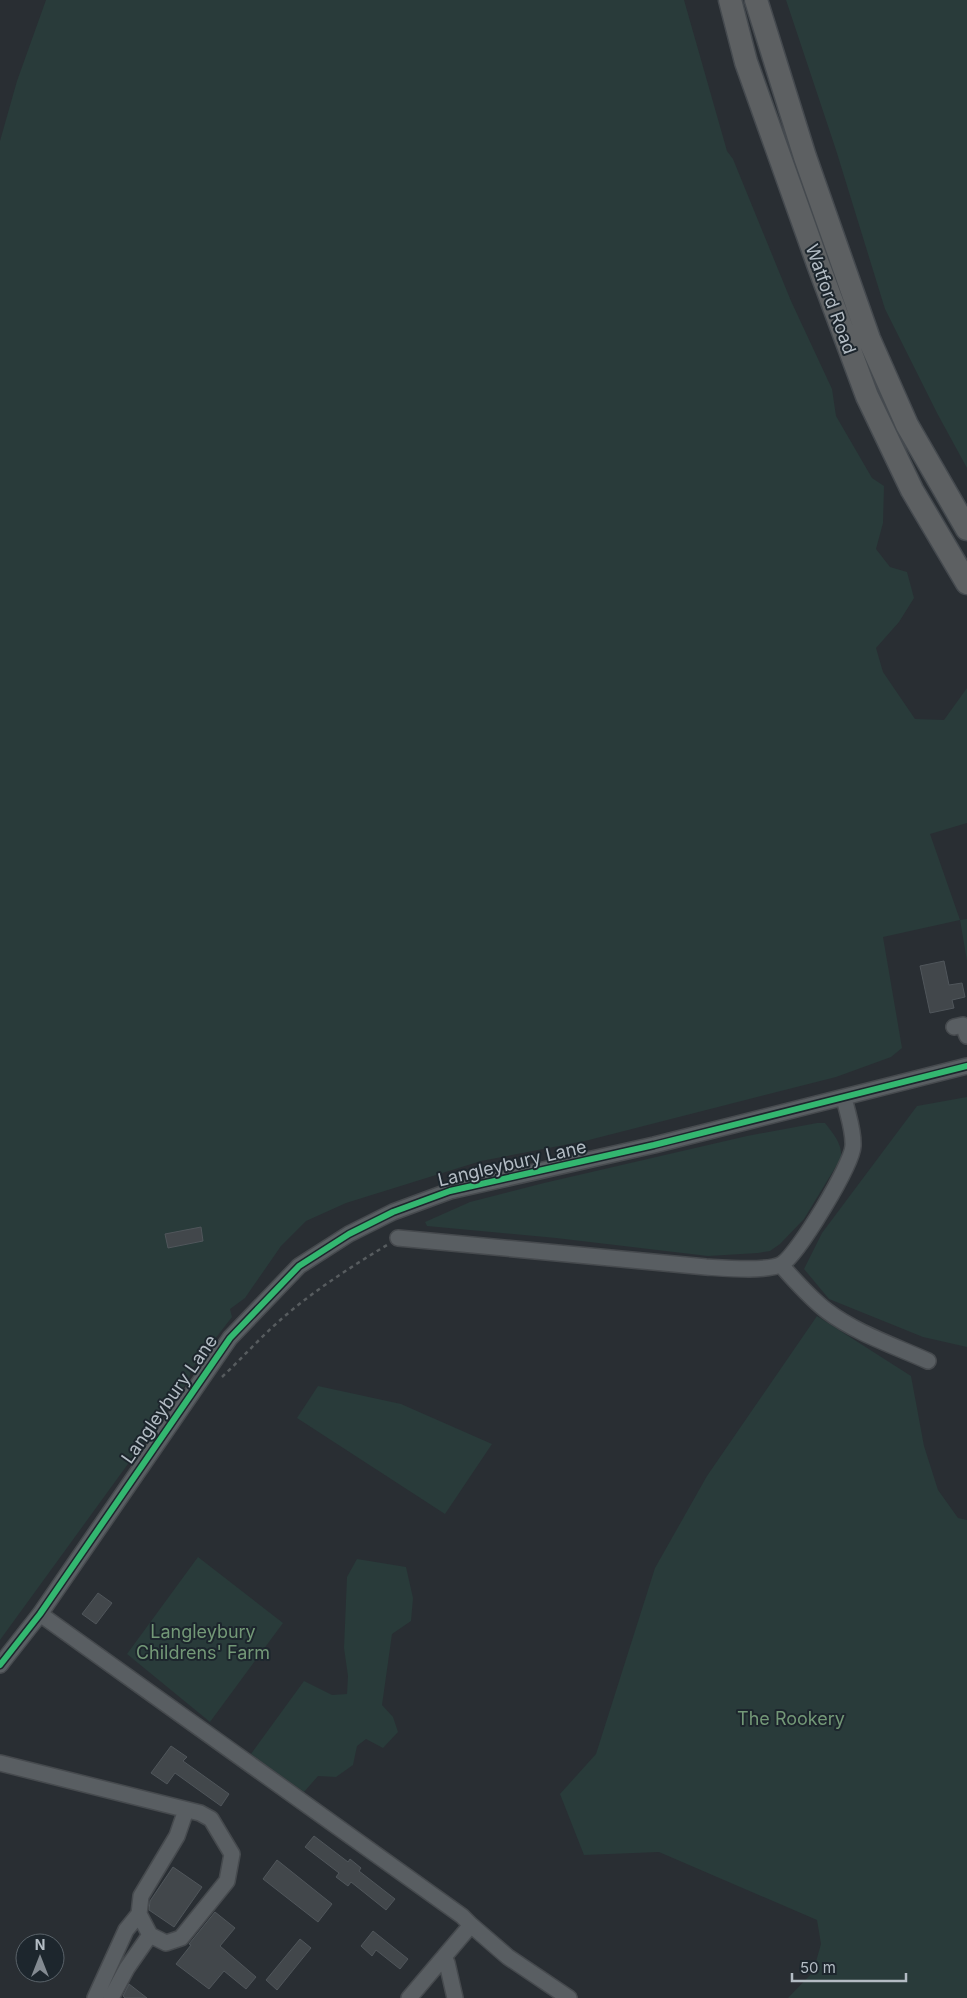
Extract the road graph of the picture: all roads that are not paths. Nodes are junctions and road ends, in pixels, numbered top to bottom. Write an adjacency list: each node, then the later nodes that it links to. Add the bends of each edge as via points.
1 (730, 0): 4 (highway, Watford Road, via 746,62 867,396 912,490)
2 (756, 0): 3 (highway, Watford Road, via 805,157 869,339 907,425)
3 (967, 529)
4 (967, 583)
5 (967, 1066): 6 (street, Langleybury Lane)
6 (844, 1097): 8 (street, via 853,1148 812,1225 792,1255); 10 (street, Langleybury Lane, via 626,1152 450,1191 393,1212 342,1238 299,1266 230,1338)
7 (398, 1238): 8 (street, via 550,1245 706,1267 742,1269)
8 (781, 1265): 9 (street, via 828,1311 854,1328)
9 (928, 1360)
10 (40, 1614): 11 (street, Langleybury Lane); 15 (street)
11 (0, 1665)
12 (0, 1764): 13 (street)
13 (186, 1810): 14 (street, via 177,1836 142,1896); 16 (street, via 211,1819 232,1854 227,1881 181,1938 166,1943)
14 (139, 1914): 16 (street); 18 (street, via 126,1930)
15 (471, 1925): 17 (street); 22 (street, via 508,1957)
16 (150, 1935): 19 (street)
17 (444, 1956): 20 (street); 21 (street)
18 (95, 1998)
19 (111, 1998)
20 (409, 1998)
21 (454, 1998)
22 (569, 1998)

